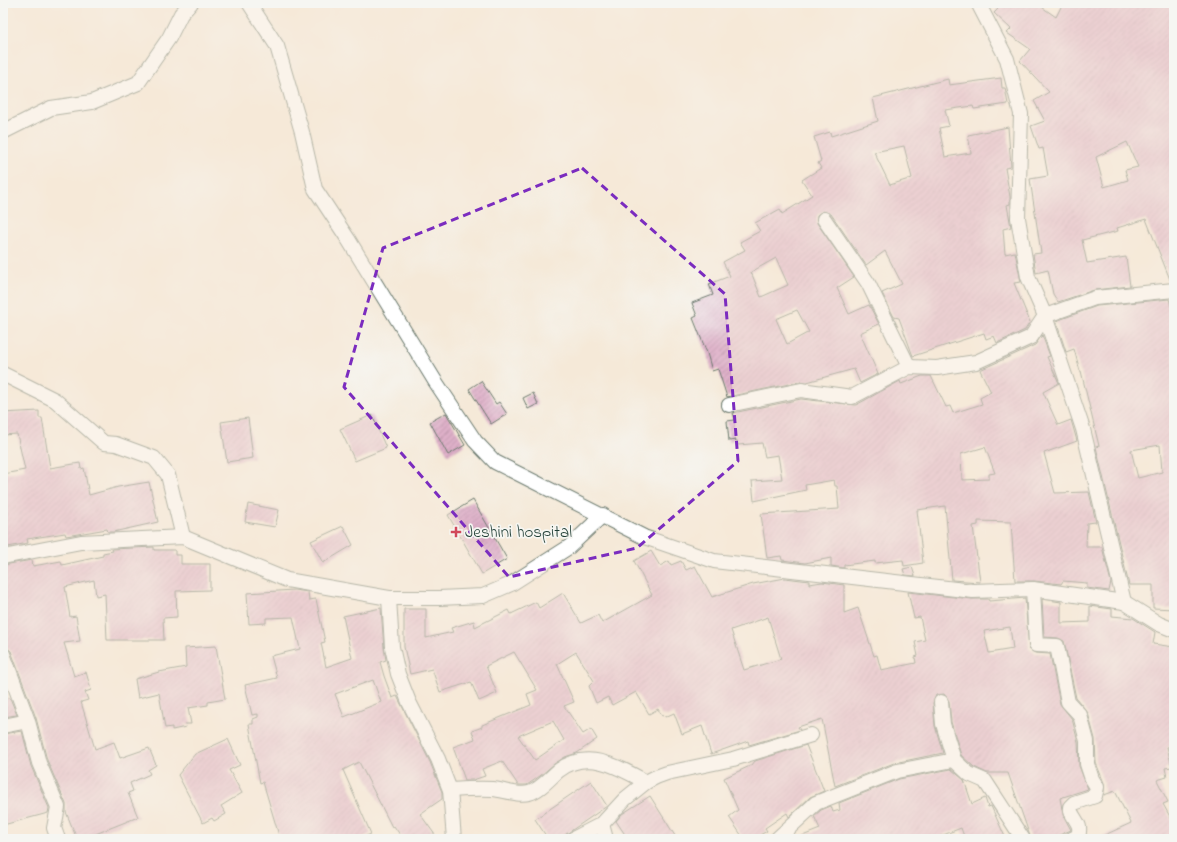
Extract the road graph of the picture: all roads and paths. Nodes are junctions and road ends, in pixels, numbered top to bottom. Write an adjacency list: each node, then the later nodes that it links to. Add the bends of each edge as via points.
1 (191, 3): 4 (street, via 181,14 169,38 138,83 92,102 51,108)
2 (249, 3): 11 (street, via 277,46 302,132 315,189 475,441 495,462)
3 (978, 3): 7 (street, via 1007,59 1020,114 1018,218 1028,277)
4 (3, 132)
5 (824, 219): 8 (street, via 868,283)
6 (1174, 290): 7 (street, via 1094,298)
7 (1045, 316): 8 (street, via 1031,337 976,362 937,368); 16 (street, via 1083,429)
8 (909, 367): 10 (street, via 852,396 801,390)
9 (3, 374): 12 (street, via 55,400 104,444 116,444 154,458 168,475)
10 (729, 405)
11 (603, 515): 14 (street, via 644,537 714,561 973,591); 15 (street, via 569,547 511,584 483,596)
12 (183, 537): 13 (street, via 81,542); 15 (street, via 287,580)
13 (3, 557)
14 (1033, 589): 16 (street); 33 (street, via 1036,645 1057,646 1068,702 1080,715 1087,741 1087,764 1097,787 1095,796 1074,803 1070,807 1070,812 1080,824 1078,836)
15 (389, 598): 25 (street, via 392,648 398,674)
16 (1124, 602): 17 (street, via 1159,624)
17 (1174, 630)
18 (3, 654): 20 (street)
19 (941, 702): 23 (street, via 943,724)
20 (28, 721): 21 (street); 27 (street, via 39,762 58,807 54,828)
21 (3, 726)
22 (811, 735): 24 (street, via 733,759 667,773)
23 (954, 760): 31 (street, via 897,770 816,803); 32 (street, via 969,774 985,781)
24 (646, 782): 25 (street, via 615,765 590,759 563,767 529,793 492,789); 26 (street, via 625,799)
25 (450, 790): 28 (street)
26 (602, 824): 29 (street); 30 (street)
27 (58, 839)
28 (454, 839)
29 (572, 839)
30 (606, 839)
31 (777, 839)
32 (1023, 839)
33 (1072, 839)

